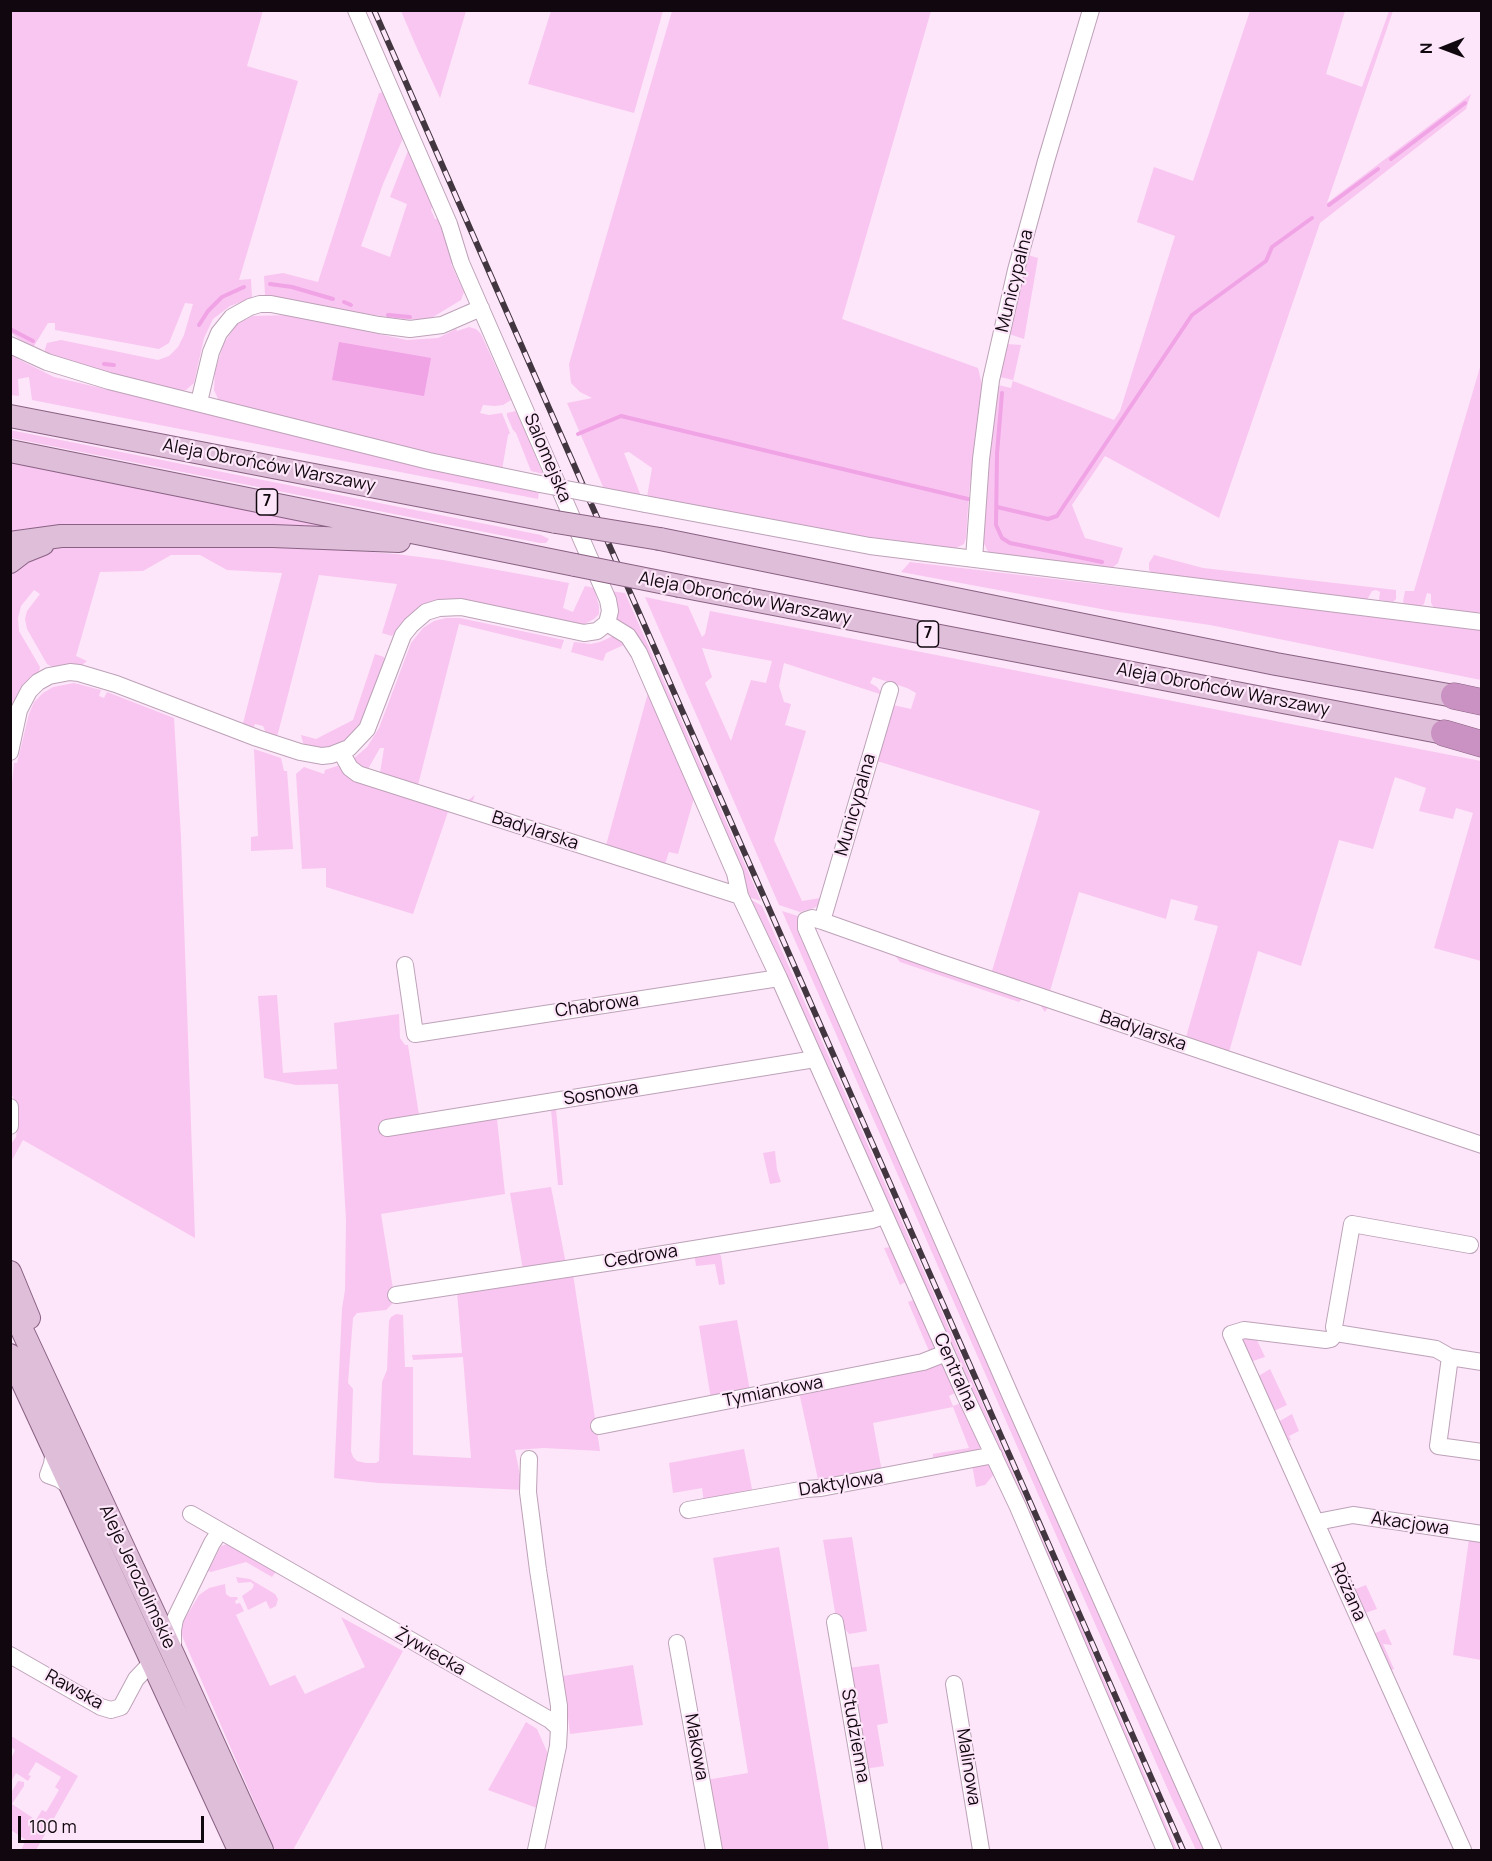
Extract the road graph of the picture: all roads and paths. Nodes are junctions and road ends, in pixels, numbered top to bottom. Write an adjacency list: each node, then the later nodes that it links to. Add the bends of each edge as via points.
1 (356, 10): 3 (street, Salomejska)
2 (1091, 10): 11 (street, Municypalna, via 1016,270 991,380)
3 (481, 308): 5 (street, via 441,325 410,329 286,306 250,307 232,317 215,341); 14 (street, Salomejska, via 608,600)
4 (10, 345): 5 (street, via 74,372)
5 (198, 402): 11 (street, bridge, via 429,461 540,484 859,545)
6 (10, 416): 16 (main road, Aleja Obrońców Warszawy / 7, bridge)
7 (10, 452): 10 (main road, Aleja Obrońców Warszawy / 7)
8 (62, 536): 9 (main road); 10 (main road, via 383,539); 12 (main road, via 23,552)
9 (10, 543)
10 (522, 555): 18 (main road, Aleja Obrońców Warszawy / 7, bridge)
11 (975, 559): 13 (street)
12 (10, 562)
13 (1482, 622)
14 (607, 623): 21 (street, via 597,632 584,633 461,607 426,612 403,635 367,729 358,741); 22 (street, via 628,636 639,653 735,873)
15 (890, 690): 23 (street, Municypalna)
16 (1454, 696): 17 (highway, Aleja Obrońców Warszawy)
17 (1482, 702)
18 (1444, 733): 19 (highway)
19 (1482, 742)
20 (10, 752): 21 (street, via 25,696 49,676 67,672 116,684 300,752 325,756)
21 (341, 752): 22 (street, Badylarska, via 358,774)
22 (740, 896): 25 (street, Centralna)
23 (814, 920): 30 (street, Badylarska); 69 (street, via 806,928)
24 (405, 964): 25 (street, Chabrowa, via 415,1034)
25 (779, 978): 26 (street, Centralna)
26 (815, 1059): 29 (street, Sosnowa); 31 (street, Centralna)
27 (10, 1107): 28 (street)
28 (10, 1126)
29 (387, 1128)
30 (1482, 1145)
31 (885, 1216): 34 (street, Cedrowa); 37 (street, Centralna)
32 (1470, 1245): 36 (street, via 1352,1224)
33 (10, 1272): 41 (main road, via 27,1313)
34 (396, 1295)
35 (10, 1304): 41 (main road, Aleje Jerozolimskie)
36 (1336, 1334): 39 (street, via 1436,1349); 49 (street, Różana, via 1326,1341 1244,1330 1231,1334)
37 (946, 1353): 42 (street, Tymiankowa, via 923,1362); 44 (street, Centralna)
38 (10, 1355): 59 (main road, Aleje Jerozolimskie)
39 (1450, 1357): 40 (street); 43 (street, via 1438,1446)
40 (1482, 1362)
41 (48, 1386): 53 (main road, Aleje Jerozolimskie)
42 (599, 1426)
43 (1482, 1452)
44 (994, 1455): 46 (street, Daktylowa); 68 (street, Centralna)
45 (529, 1459): 61 (street, via 532,1529 560,1706)
46 (688, 1510)
47 (191, 1514): 50 (street, Żywiecka)
48 (1338, 1518): 49 (street, Akacjowa); 51 (street, Akacjowa, via 1353,1515); 52 (street)
49 (1317, 1522): 52 (street, Różana)
50 (220, 1531): 54 (street); 61 (street, Żywiecka)
51 (1482, 1534)
52 (1329, 1549): 70 (street, Różana)
53 (147, 1599): 54 (street, via 166,1609); 57 (main road, Aleje Jerozolimskie)
54 (182, 1606): 57 (street, via 173,1630)
55 (836, 1622): 66 (street, Studzienna)
56 (677, 1643): 65 (street, Makowa)
57 (173, 1654): 63 (main road, Aleje Jerozolimskie)
58 (10, 1655): 59 (street, Rawska, via 111,1710 122,1707 136,1679)
59 (152, 1662): 62 (main road, Aleje Jerozolimskie)
60 (954, 1684): 67 (street, Malinowa)
61 (559, 1728): 64 (street)
62 (239, 1851)
63 (262, 1851)
64 (536, 1851)
65 (714, 1851)
66 (874, 1851)
67 (981, 1851)
68 (1165, 1851)
69 (1213, 1851)
70 (1463, 1851)

